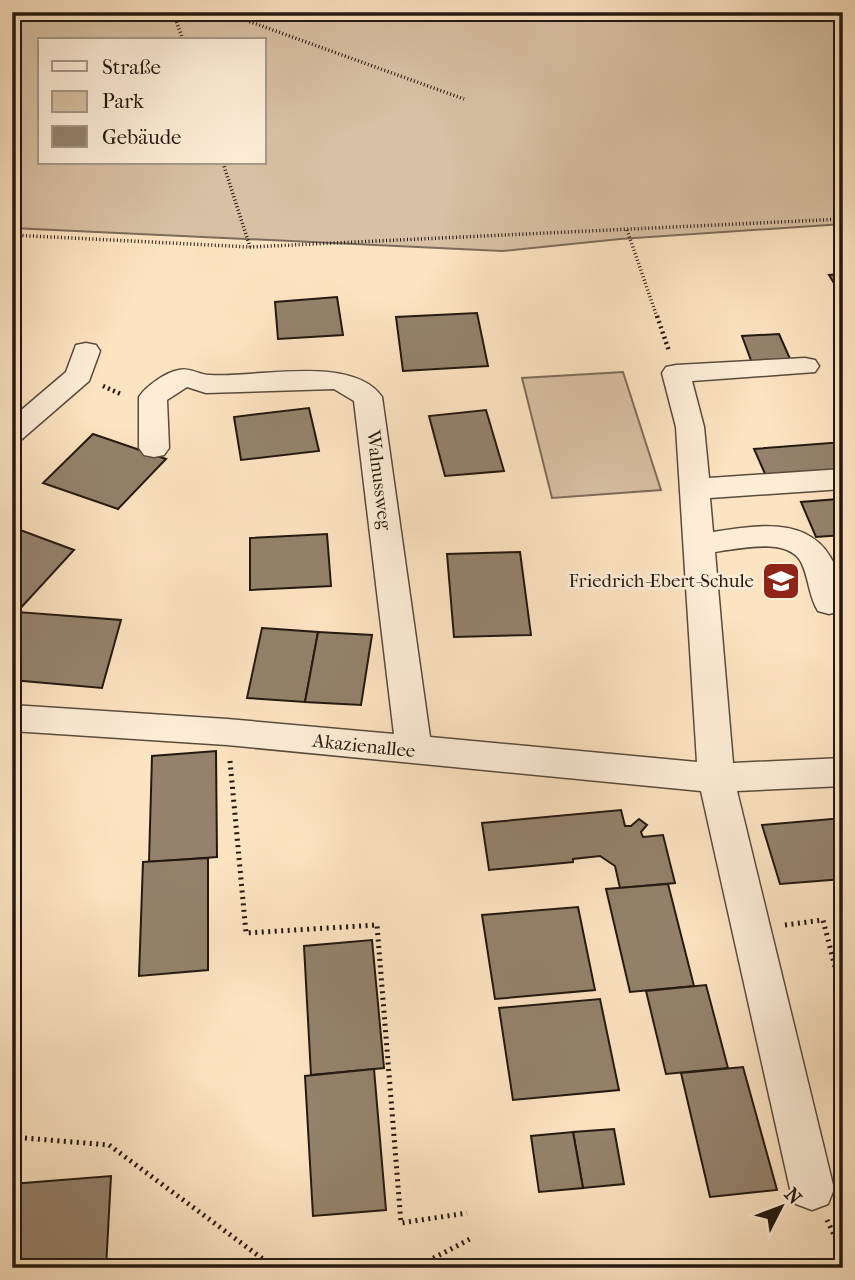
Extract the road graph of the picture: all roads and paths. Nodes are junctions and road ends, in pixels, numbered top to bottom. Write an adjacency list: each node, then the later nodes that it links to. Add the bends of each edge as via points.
1 (173, 12): 3 (path)
2 (223, 12): 4 (path)
3 (182, 38)
4 (464, 99)
5 (223, 164): 9 (path)
6 (843, 219): 7 (path)
7 (627, 230): 9 (path); 12 (path)
8 (12, 235): 9 (path)
9 (250, 247)
10 (86, 351): 13 (street, via 79,376)
11 (805, 366): 12 (street)
12 (676, 373): 16 (street, via 690,427)
13 (12, 433)
14 (154, 448): 21 (street, Walnussweg, via 153,397 183,377 206,384 339,380 368,397)
15 (843, 479): 16 (street)
16 (695, 489): 17 (street)
17 (699, 544): 18 (street, via 779,536 799,540 811,551); 23 (street)
18 (829, 603)
19 (12, 718): 20 (street, Akazienallee)
20 (227, 732): 21 (street, Akazienallee); 28 (path, via 246,933 377,925 401,1223)
21 (414, 751): 23 (street, Akazienallee)
22 (843, 772): 23 (street, Akazienallee)
23 (716, 778): 24 (street)
24 (749, 930): 25 (path, via 823,920); 27 (street)
25 (843, 998)
26 (12, 1137): 30 (path, via 109,1145)
27 (812, 1189)
28 (467, 1213)
29 (470, 1238): 31 (path, via 428,1261)
30 (275, 1268)
31 (429, 1268)

